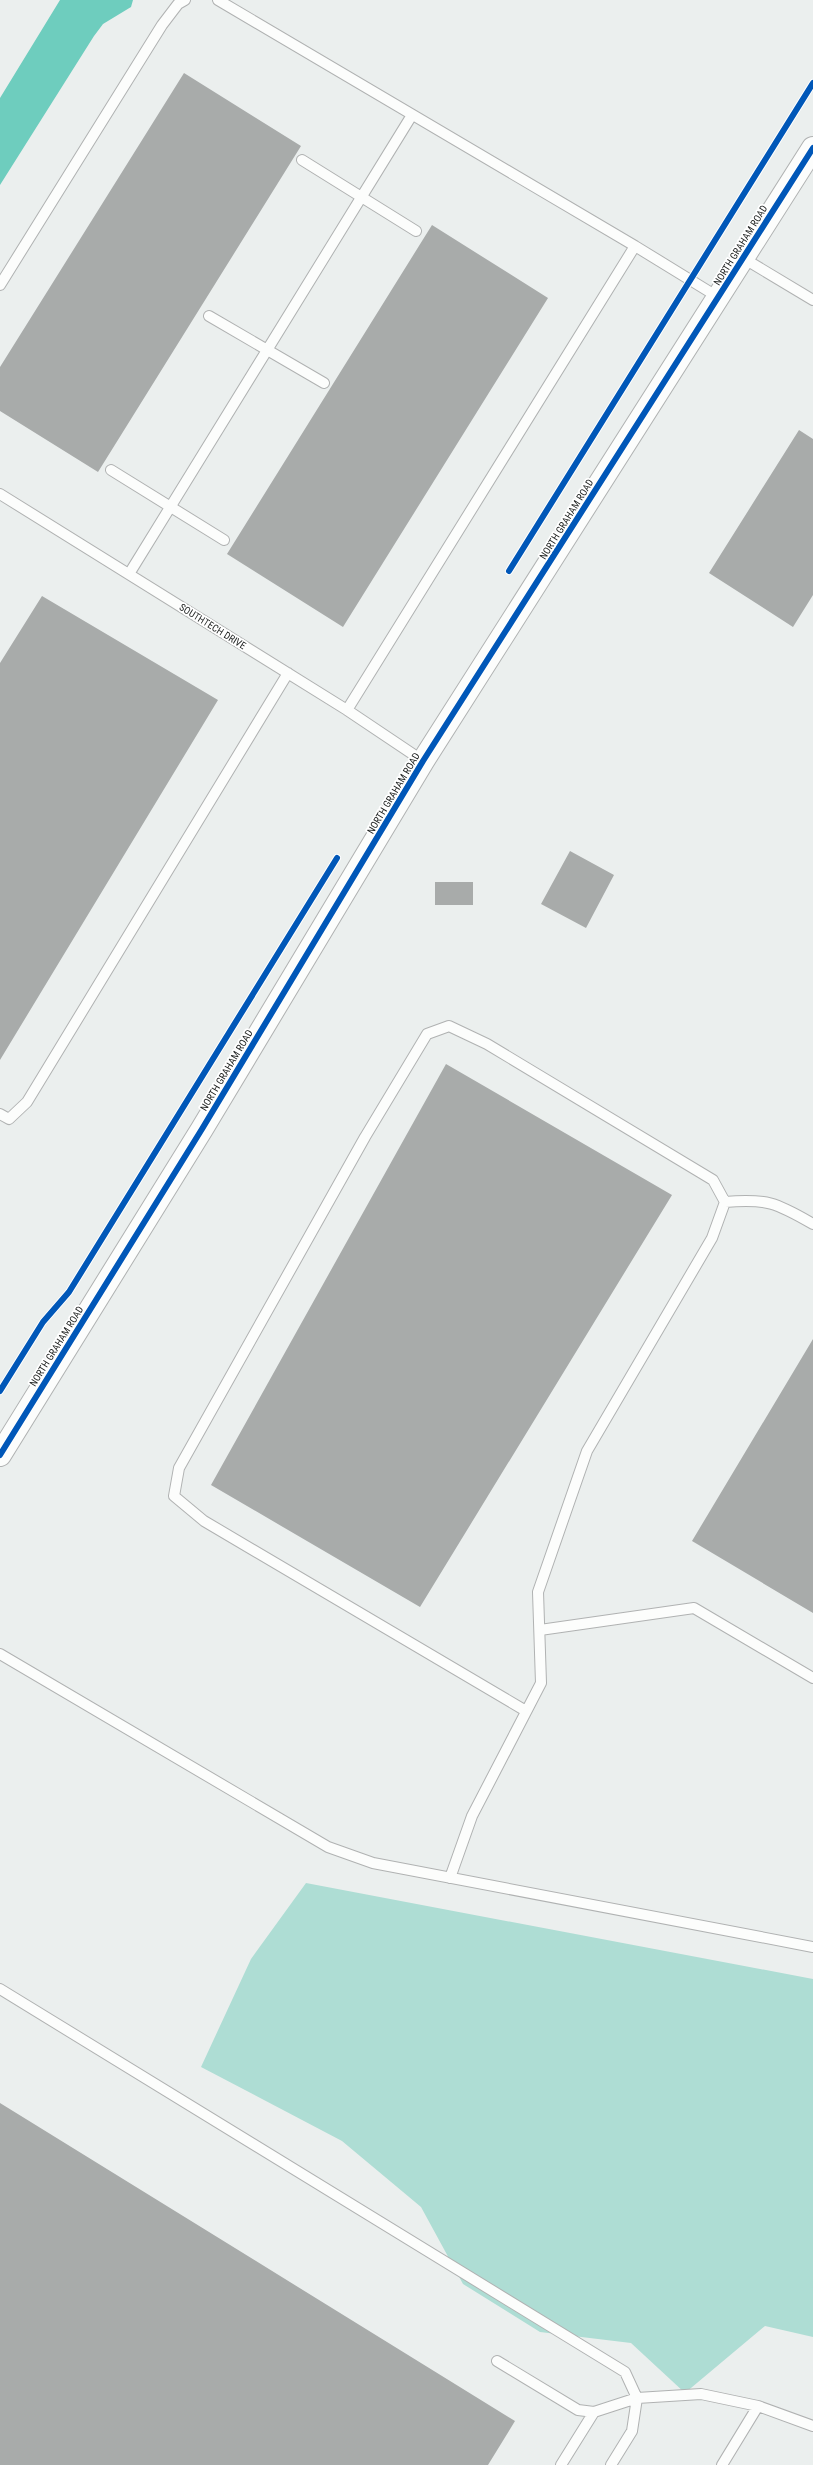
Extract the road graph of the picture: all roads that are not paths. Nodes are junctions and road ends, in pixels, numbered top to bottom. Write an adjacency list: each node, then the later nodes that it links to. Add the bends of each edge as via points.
1 (185, 0): 10 (lane, via 178,4 162,25)
2 (218, 0): 3 (lane)
3 (412, 115): 6 (lane); 8 (lane)
4 (813, 148): 9 (street, NORTH GRAHAM ROAD)
5 (302, 160): 6 (lane)
6 (361, 197): 7 (lane); 14 (lane)
7 (416, 231)
8 (635, 246): 11 (lane); 22 (lane)
9 (743, 258): 11 (street, NORTH GRAHAM ROAD); 12 (lane)
10 (0, 285)
11 (718, 297): 23 (street, NORTH GRAHAM ROAD)
12 (813, 300)
13 (209, 316): 14 (lane)
14 (267, 350): 15 (lane); 18 (lane)
15 (324, 383)
16 (111, 470): 18 (lane)
17 (0, 495): 20 (lane, SOUTHTECH DRIVE)
18 (170, 507): 19 (lane); 20 (lane)
19 (224, 540)
20 (128, 574): 21 (lane, SOUTHTECH DRIVE)
21 (288, 673): 22 (lane, SOUTHTECH DRIVE); 24 (lane, via 27,1102 9,1119)
22 (347, 710): 23 (lane, SOUTHTECH DRIVE)
23 (423, 761): 27 (street, NORTH GRAHAM ROAD, via 202,1129)
24 (0, 1114)
25 (724, 1202): 26 (lane, via 754,1199 784,1207); 28 (lane, via 712,1238 587,1451 538,1592); 31 (lane, via 713,1180 487,1044 449,1026 427,1034 179,1468 174,1496 204,1521)
26 (813, 1224)
27 (0, 1455)
28 (540, 1630): 30 (lane, via 694,1608); 31 (lane, via 541,1683)
29 (0, 1654): 32 (lane, via 328,1847 374,1863)
30 (813, 1678)
31 (526, 1711): 32 (lane, via 472,1816)
32 (450, 1878): 33 (lane)
33 (813, 1947)
34 (0, 1989): 36 (lane, via 625,2372)
35 (497, 2361): 38 (lane, via 578,2410)
36 (637, 2398): 37 (lane, via 701,2394); 38 (lane); 41 (lane, via 632,2432)
37 (758, 2406): 39 (lane); 42 (lane)
38 (594, 2412): 40 (lane)
39 (813, 2426)
40 (561, 2465)
41 (611, 2465)
42 (722, 2465)

